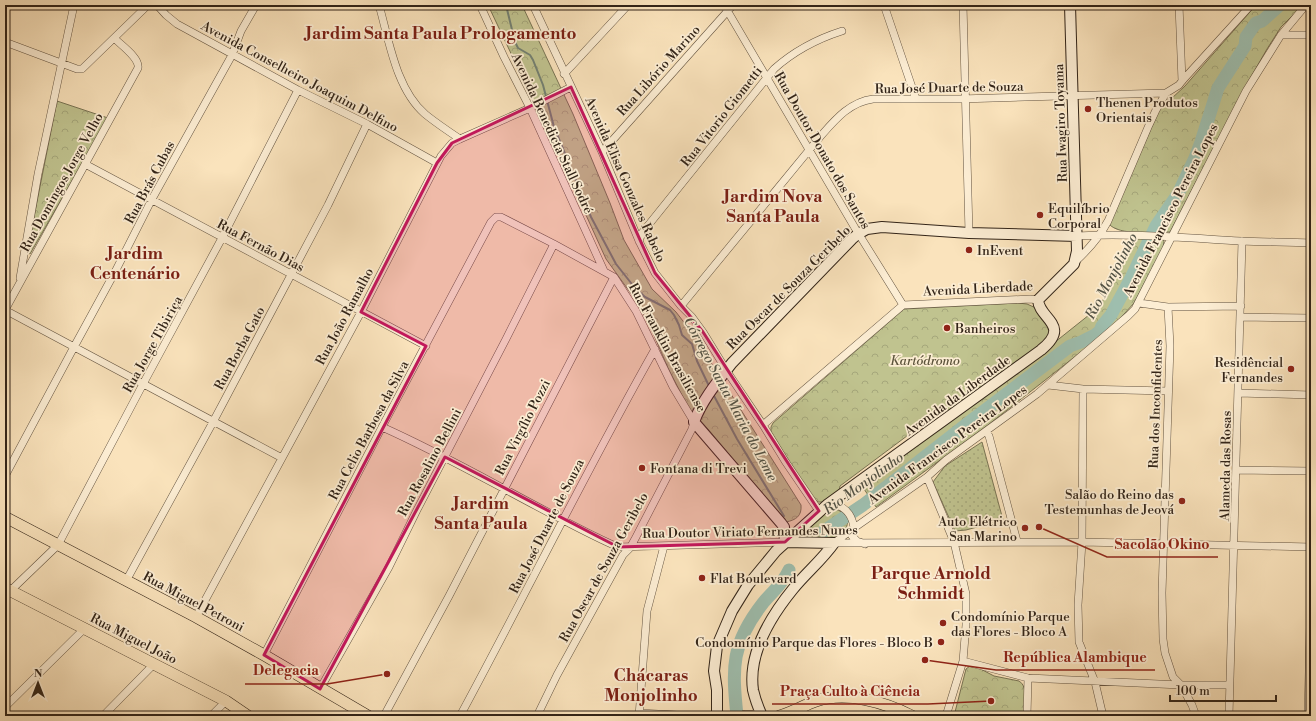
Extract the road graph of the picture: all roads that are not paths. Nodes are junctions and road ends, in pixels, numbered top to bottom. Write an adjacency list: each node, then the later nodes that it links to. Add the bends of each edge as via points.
1 (74, 5): 22 (street)
2 (148, 5): 19 (street)
3 (157, 5): 21 (street, Avenida Conselheiro Joaquim Delfino, via 177,24)
4 (256, 5): 21 (street, Rua Brás Cubas, via 241,31)
5 (379, 5): 34 (street, via 399,75 409,95 424,114)
6 (480, 5): 32 (street, Avenida Benedicta Stall Sodré)
7 (533, 5): 23 (street, Avenida Elisa Gonzales Rabelo)
8 (628, 5): 23 (street)
9 (884, 5): 30 (street)
10 (963, 5): 31 (street)
11 (1070, 5): 29 (street, Rua Iwagiro Toyama)
12 (1179, 5): 25 (street)
13 (1251, 5): 25 (street, Avenida Liberdade)
14 (1306, 5): 17 (street, Avenida Francisco Pereira Lopes)
15 (728, 7): 24 (street, Rua Doutor Donato dos Santos); 36 (street, Rua Libório Marino)
16 (842, 31): 24 (street, Rua Vitorio Giometti, via 799,50 782,61)
17 (1281, 35): 18 (street); 44 (street, Avenida Francisco Pereira Lopes, via 1246,91)
18 (1311, 35)
19 (114, 38): 22 (street, via 82,69); 38 (street, Rua Domingos Jorge Velho, via 139,65)
20 (5, 42): 22 (street)
21 (232, 55): 27 (street, Avenida Conselheiro Joaquim Delfino); 39 (street, Rua Brás Cubas)
22 (62, 63): 54 (street, via 38,174)
23 (564, 74): 26 (street, Avenida Elisa Gonzales Rabelo)
24 (767, 77): 35 (street, Rua Doutor Donato dos Santos); 46 (street, Rua Vitorio Giometti, via 642,233)
25 (1182, 81): 28 (street, Avenida Liberdade)
26 (571, 86): 32 (street, Rua João Ramalho); 36 (street, Avenida Elisa Gonzales Rabelo)
27 (298, 90): 33 (street, Avenida Conselheiro Joaquim Delfino); 45 (street, Rua Jorge Tibiriça)
28 (1166, 93): 29 (street, Rua José Duarte de Souza); 42 (street, Avenida Liberdade, via 1149,125 1108,221)
29 (1072, 96): 31 (street, Rua José Duarte de Souza); 43 (street, Rua Iwagiro Toyama)
30 (916, 99): 31 (street, Rua José Duarte de Souza); 35 (street, Rua José Duarte de Souza, via 874,100 854,105 836,119)
31 (965, 99): 40 (street)
32 (530, 108): 34 (street, Rua João Ramalho); 51 (street, Avenida Benedicta Stall Sodré)
33 (367, 124): 37 (street, Avenida Conselheiro Joaquim Delfino); 52 (street, Rua Borba Gato)
34 (460, 139): 37 (street, Rua João Ramalho, via 452,143)
35 (809, 150): 41 (street, Rua Doutor Donato dos Santos); 57 (street, Rua José Duarte de Souza)
36 (602, 152): 46 (street, Avenida Elisa Gonzales Rabelo)
37 (437, 163): 62 (street, Rua João Ramalho)
38 (85, 164): 39 (street, Rua Fernão Dias); 54 (street, Rua Domingos Jorge Velho)
39 (152, 199): 45 (street, Rua Fernão Dias); 66 (street, Rua Brás Cubas)
40 (969, 233): 41 (street, Rua Oscar de Souza Geribelo, via 882,227 867,229); 43 (street, Rua Oscar de Souza Geribelo)
41 (858, 234): 58 (street, Rua Doutor Donato dos Santos); 68 (street, Rua Oscar de Souza Geribelo)
42 (1099, 235): 43 (street, Rua Oscar de Souza Geribelo); 44 (street, Rua Oscar de Souza Geribelo); 50 (street, Avenida Liberdade)
43 (1077, 236): 50 (street, Rua Iwagiro Toyama)
44 (1172, 236): 47 (street, Rua Oscar de Souza Geribelo); 56 (street, Avenida Francisco Pereira Lopes)
45 (222, 238): 52 (street, Rua Fernão Dias); 69 (street, Rua Jorge Tibiriça)
46 (639, 241): 57 (street, Avenida Elisa Gonzales Rabelo, via 655,273)
47 (1242, 241): 48 (street, Rua Oscar de Souza Geribelo); 59 (street, Alameda das Rosas)
48 (1311, 243)
49 (554, 244): 51 (street); 65 (street, Rua Celio Barbosa da Silva, via 503,218 496,217 491,222); 80 (street, Rua Rosalino Bellini)
50 (1074, 264): 55 (street, Avenida Liberdade)
51 (604, 271): 53 (street)
52 (292, 275): 62 (street, Rua Fernão Dias); 75 (street, Rua Borba Gato)
53 (614, 277): 67 (street, Rua Franklin Brasiliense, via 636,311); 86 (street, Rua Virgílio Pozzi)
54 (19, 284): 61 (street, Rua Domingos Jorge Velho)
55 (1038, 300): 58 (street, Avenida Liberdade); 87 (street, Avenida da Liberdade, via 1054,330 1048,344)
56 (1138, 303): 60 (street); 70 (street, Avenida Francisco Pereira Lopes, via 1128,316)
57 (681, 306): 68 (street, Avenida Elisa Gonzales Rabelo, via 696,322)
58 (903, 306): 77 (street)
59 (1241, 306): 60 (street); 63 (street, Alameda das Rosas)
60 (1168, 307): 72 (street, Rua dos Inconfidentes, via 1170,346)
61 (5, 310): 66 (street)
62 (361, 312): 65 (street, Rua Fernão Dias); 81 (street, Rua João Ramalho)
63 (1241, 317): 64 (street); 73 (street, Alameda das Rosas)
64 (1311, 318)
65 (426, 346): 78 (street, Rua Celio Barbosa da Silva)
66 (74, 347): 69 (street); 84 (street, Rua Brás Cubas)
67 (655, 349): 76 (street, Rua Franklin Brasiliense, via 673,387); 90 (street, Rua José Duarte de Souza)
68 (726, 370): 76 (street, Rua Oscar de Souza Geribelo, via 698,411); 77 (street, Avenida Elisa Gonzales Rabelo)
69 (143, 384): 75 (street); 99 (street, Rua Jorge Tibiriça)
70 (1048, 385): 71 (street); 79 (street, Avenida Francisco Pereira Lopes)
71 (1083, 388): 72 (street); 95 (street)
72 (1167, 391): 97 (street, Rua dos Inconfidentes)
73 (1239, 393): 74 (street); 82 (street, Alameda das Rosas)
74 (1311, 395)
75 (213, 422): 81 (street); 104 (street, Rua Borba Gato)
76 (694, 422): 93 (street, Rua Franklin Brasiliense, via 781,523 784,527); 103 (street, Rua Oscar de Souza Geribelo)
77 (763, 425): 88 (street, Avenida Elisa Gonzales Rabelo)
78 (382, 427): 80 (street, Rua Doutor Viriato Fernandes Nunes); 109 (street, Rua Celio Barbosa da Silva)
79 (986, 431): 85 (street, Avenida Francisco Pereira Lopes); 92 (street)
80 (445, 457): 86 (street, Rua Doutor Viriato Fernandes Nunes); 116 (street, Rua Rosalino Bellini, via 389,567)
81 (282, 458): 107 (street, Rua João Ramalho)
82 (1236, 470): 83 (street); 100 (street, Alameda das Rosas)
83 (1311, 471)
84 (5, 476)
85 (927, 477): 91 (street, Avenida Francisco Pereira Lopes); 94 (street)
86 (504, 490): 90 (street, Rua Doutor Viriato Fernandes Nunes); 124 (street, Rua Virgílio Pozzi)
87 (832, 504): 88 (street, Avenida da Liberdade); 91 (street, via 844,508 850,515)
88 (819, 512): 93 (street, Avenida da Liberdade)
89 (5, 517): 99 (main road, Rua Miguel Petroni)
90 (563, 520): 103 (street, Rua Doutor Viriato Fernandes Nunes, via 601,540 618,547); 125 (street, Rua José Duarte de Souza)
91 (854, 528): 96 (street, Avenida Francisco Pereira Lopes); 98 (street, Rua Doutor Viriato Fernandes Nunes, via 852,536)
92 (1017, 541): 94 (street); 95 (street)
93 (785, 542): 96 (street, Rua Doutor Viriato Fernandes Nunes); 101 (street, Rua Doutor Viriato Fernandes Nunes); 128 (street, via 748,585 732,611 717,646 714,671)
94 (954, 542): 98 (street); 110 (street, via 966,594)
95 (1082, 542): 97 (street); 113 (street, via 1078,605 1079,642)
96 (834, 543): 98 (street, Rua Doutor Viriato Fernandes Nunes); 131 (street, via 785,599 758,648 753,688)
97 (1163, 543): 100 (street); 114 (street, Rua dos Inconfidentes, via 1163,639 1173,677)
98 (865, 544)
99 (58, 545): 104 (main road, Rua Miguel Petroni); 106 (street, Rua Jorge Tibiriça)
100 (1235, 545): 102 (street); 115 (street, Alameda das Rosas)
101 (664, 546): 103 (street, Rua Doutor Viriato Fernandes Nunes); 119 (street, via 647,611)
102 (1311, 547)
103 (630, 548): 126 (street, Rua Oscar de Souza Geribelo, via 623,554)
104 (126, 581): 107 (main road, Rua Miguel Petroni)
105 (1311, 583): 139 (street)
106 (7, 592): 108 (main road, Rua Miguel João)
107 (196, 617): 109 (main road, Rua Miguel Petroni)
108 (85, 628): 111 (main road, Rua Miguel João); 118 (street)
109 (264, 655): 116 (main road, Rua Miguel Petroni)
110 (963, 661): 112 (street); 134 (street)
111 (154, 664): 117 (main road, Rua Miguel João); 120 (street)
112 (1028, 678): 113 (street); 135 (street)
113 (1095, 682): 114 (street); 136 (street)
114 (1181, 685): 115 (street); 137 (street, Rua dos Inconfidentes)
115 (1229, 685): 138 (street, Alameda das Rosas)
116 (320, 689): 123 (main road, Rua Miguel Petroni)
117 (226, 701): 121 (street); 122 (main road, Rua Miguel João)
118 (5, 707)
119 (640, 714): 127 (street)
120 (103, 716)
121 (211, 716)
122 (248, 716)
123 (368, 716)
124 (384, 716)
125 (460, 716)
126 (537, 716)
127 (695, 716)
128 (717, 716)
129 (745, 716): 130 (main road)
130 (754, 716)
131 (762, 716)
132 (779, 716): 133 (main road, via 816,701 841,698 876,702)
133 (912, 716)
134 (946, 716)
135 (1027, 716)
136 (1103, 716)
137 (1196, 716)
138 (1229, 716)
139 (1308, 716)

